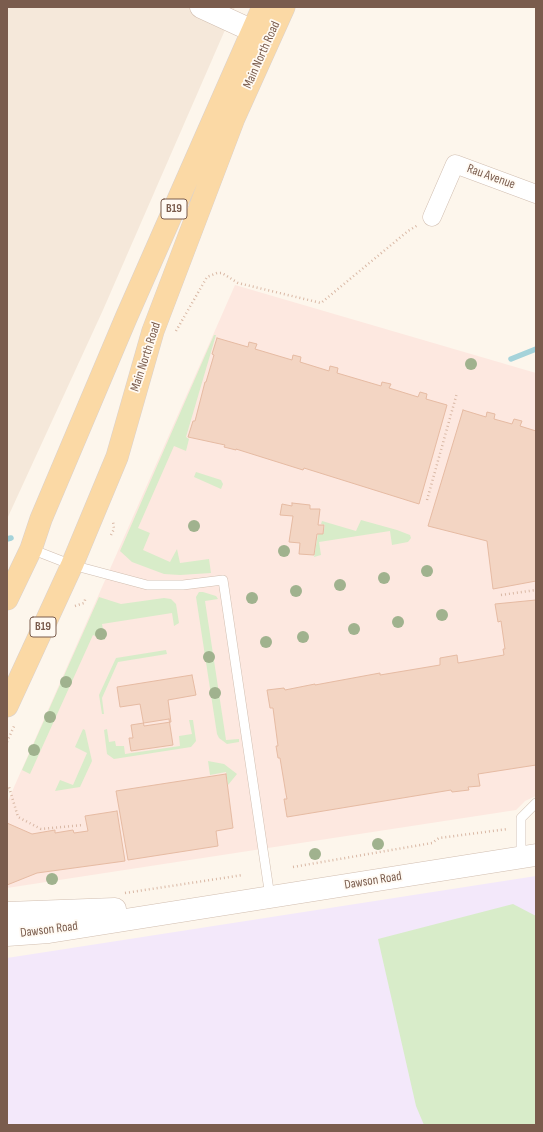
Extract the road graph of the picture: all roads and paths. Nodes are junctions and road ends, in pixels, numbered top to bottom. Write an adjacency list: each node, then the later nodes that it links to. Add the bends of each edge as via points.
1 (201, 7): 4 (street)
2 (263, 7): 4 (main road, Main North Road / B19)
3 (283, 7): 4 (main road, via 268,22); 5 (main road, Main North Road / B19)
4 (253, 31): 5 (main road); 11 (main road, Main North Road / B19, via 126,318 53,490)
5 (258, 64): 12 (main road, Main North Road / B19, via 234,118 153,331 116,457)
6 (536, 194): 7 (street, Rau Avenue, via 455,164)
7 (432, 217): 8 (path, via 408,230 322,303 238,283 222,273)
8 (207, 277)
9 (457, 393): 10 (path)
10 (427, 500)
11 (31, 549): 12 (lane); 15 (main road, Main North Road / B19)
12 (72, 564): 16 (main road, Main North Road / B19); 23 (lane, via 147,585 183,585 223,580)
13 (536, 590): 14 (path)
14 (501, 595)
15 (7, 599)
16 (7, 706)
17 (7, 790): 19 (path, via 9,787 18,817 41,829)
18 (536, 803): 21 (lane, via 521,818)
19 (83, 825)
20 (512, 828): 22 (path, via 439,838 432,843)
21 (528, 856): 23 (street, Dawson Road)
22 (292, 867)
23 (270, 897): 24 (street, Dawson Road)
24 (210, 906): 25 (street, Dawson Road); 26 (street, Dawson Road, via 48,932)
25 (7, 913)
26 (7, 935)

